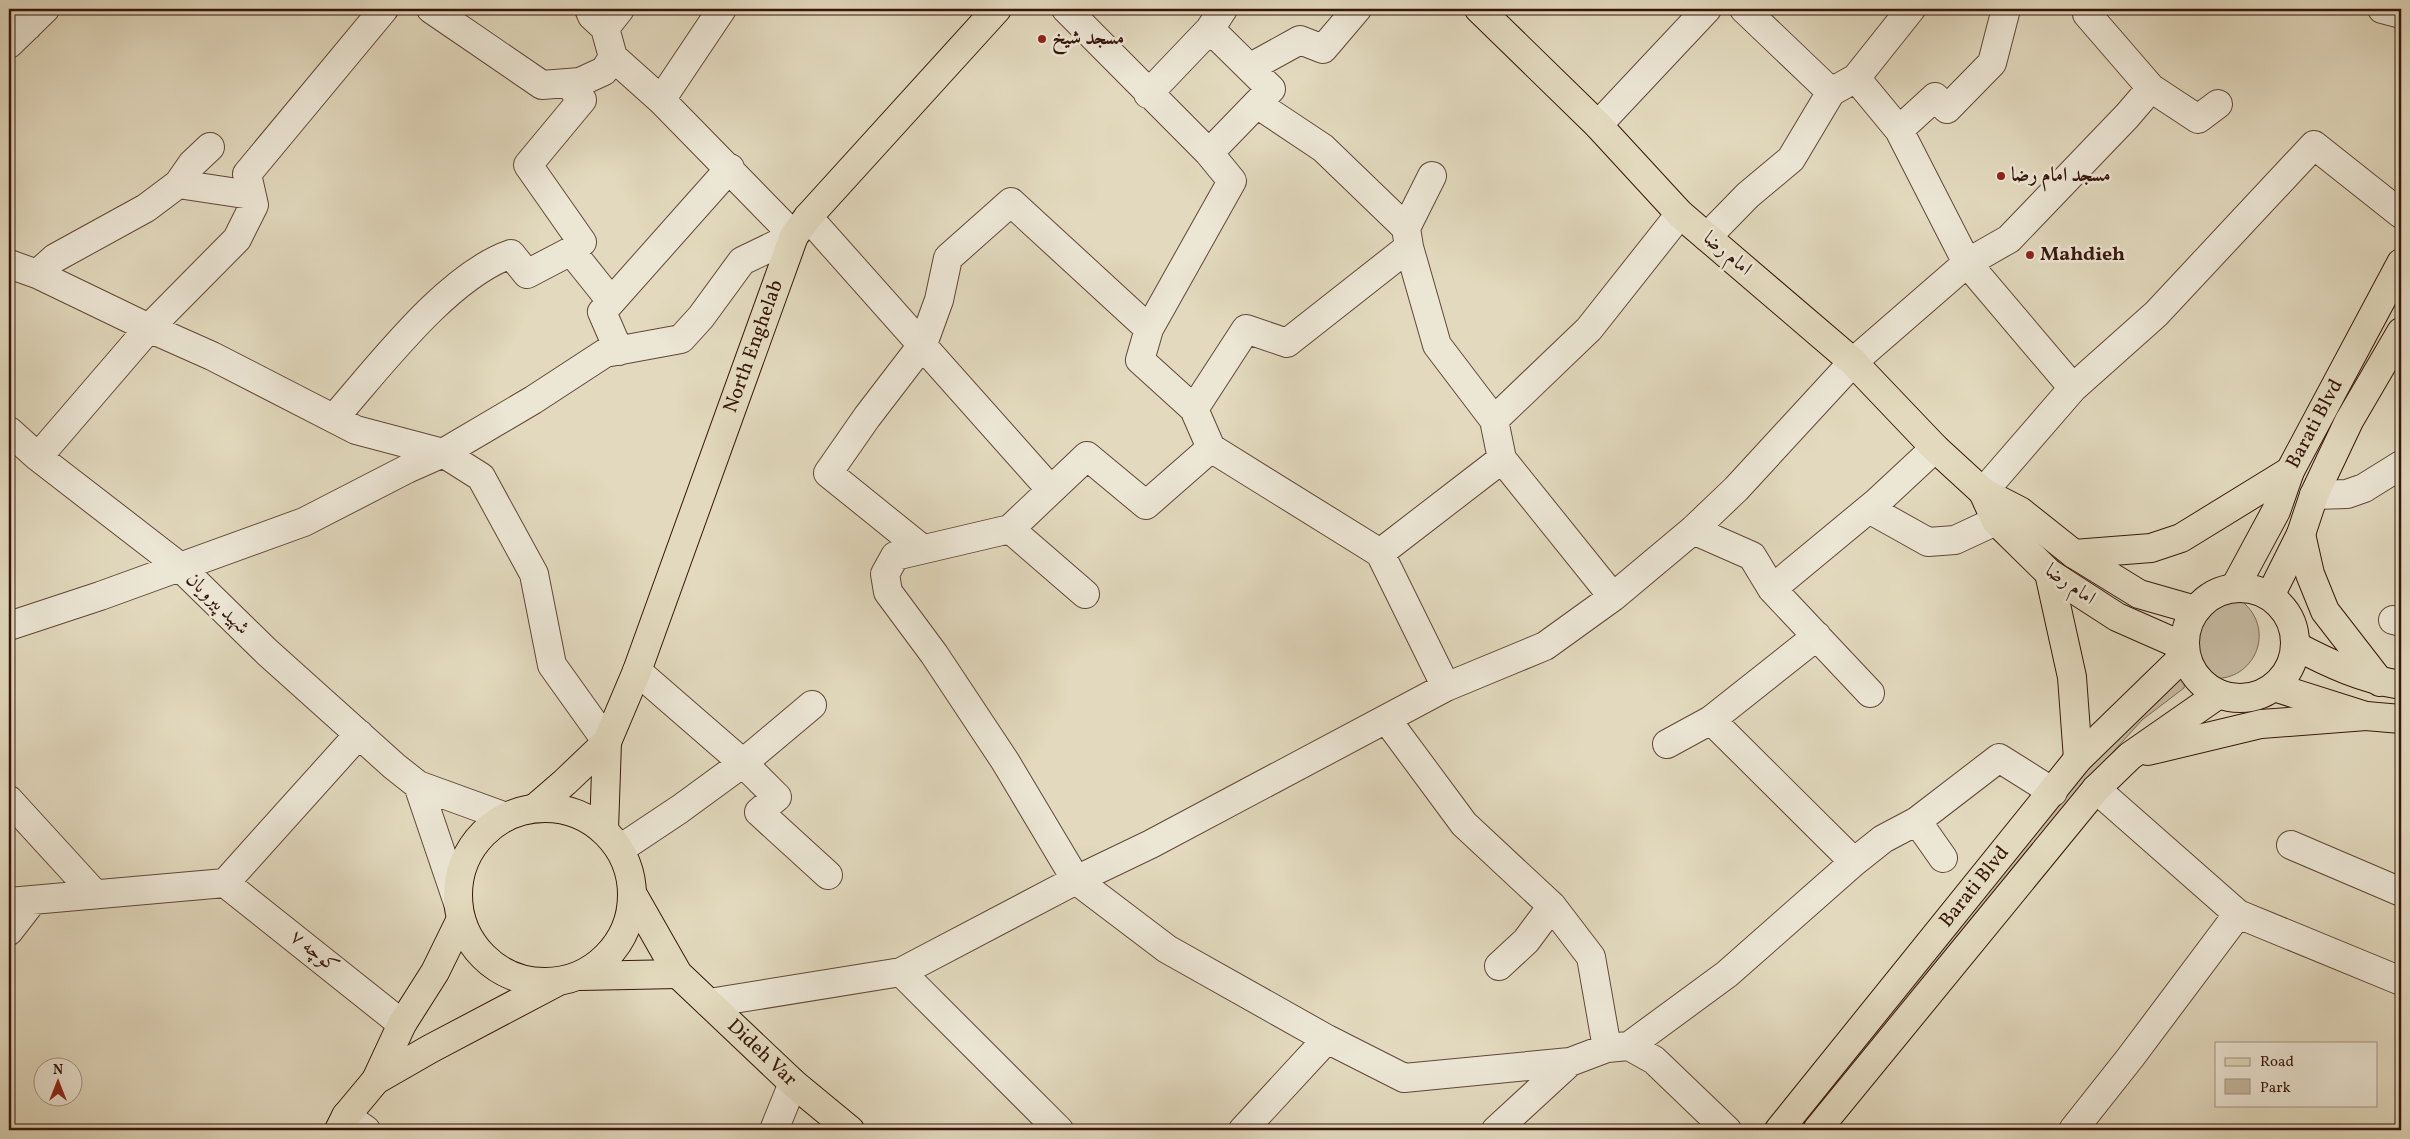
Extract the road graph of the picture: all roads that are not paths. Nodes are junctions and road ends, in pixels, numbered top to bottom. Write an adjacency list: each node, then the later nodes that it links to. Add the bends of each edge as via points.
1 (384, 9): 34 (street, via 247,174)
2 (431, 9): 20 (street, via 542,85)
3 (722, 9): 24 (street)
4 (997, 9): 37 (main road, North Enghelab)
5 (1066, 9): 23 (street)
6 (1357, 9): 18 (street, via 1323,49 1300,40)
7 (1479, 9): 27 (main road, امام رضا)
8 (1707, 9): 27 (street)
9 (1744, 9): 22 (street)
10 (1911, 9): 19 (street)
11 (2006, 9): 28 (street, via 1992,63 1947,109 1935,97)
12 (2092, 9): 21 (street, via 2087,14)
13 (2382, 9): 14 (street)
14 (2401, 14)
15 (604, 15): 17 (street)
16 (1216, 19): 18 (street); 23 (street)
17 (613, 57): 20 (street, via 604,71 580,82); 24 (street)
18 (1250, 67): 25 (street, via 1271,89)
19 (1856, 78): 22 (street); 28 (street)
20 (568, 83): 40 (street, via 582,100 528,166 582,242)
21 (2150, 88): 26 (street, via 2198,119); 41 (street, via 2009,239)
22 (1831, 92): 38 (street, via 1791,159 1748,195)
23 (1148, 94): 30 (street)
24 (661, 100): 31 (street)
25 (1257, 104): 30 (street); 39 (street, via 1323,148)
26 (2218, 104)
27 (1598, 124): 35 (main road, امام رضا)
28 (1899, 130): 41 (street)
29 (210, 147): 33 (street)
30 (1209, 153): 47 (street, via 1232,181)
31 (730, 168): 37 (street); 45 (street)
32 (1432, 176): 39 (street)
33 (178, 184): 34 (street); 44 (street, via 146,208 55,258)
34 (251, 195): 46 (street, via 254,206 237,239)
35 (1680, 214): 38 (main road, امام رضا); 55 (street, via 1589,330)
36 (2401, 214): 52 (street, via 2314,145 2156,314)
37 (801, 226): 49 (street); 50 (street, via 742,261 681,339); 87 (main road, North Enghelab)
38 (1707, 237): 51 (main road, امام رضا)
39 (1408, 238): 53 (street, via 1287,343 1246,329); 55 (street, via 1437,345)
40 (571, 251): 45 (street); 54 (street, via 527,274 511,254 496,259 438,302)
41 (1967, 263): 51 (street); 52 (street)
42 (2401, 263): 63 (main road, Barati Blvd)
43 (9, 264): 44 (street)
44 (37, 274): 46 (street)
45 (612, 301): 50 (street, via 602,312)
46 (148, 328): 54 (street, via 212,356); 60 (street)
47 (1149, 330): 49 (street, via 1011,202 948,258 939,300); 53 (street, via 1140,360)
48 (2401, 332): 66 (main road, Barati Blvd, via 2349,421)
49 (923, 344): 64 (street); 72 (street, via 866,417 828,473)
50 (619, 351): 59 (street, via 605,353)
51 (1854, 362): 58 (main road, امام رضا); 70 (street, via 1736,489)
52 (2073, 388): 65 (street)
53 (1194, 409): 57 (street)
54 (334, 418): 59 (street, via 356,430)
55 (1494, 420): 61 (street)
56 (9, 431): 60 (street, شهید پیرویان)
57 (1211, 448): 64 (street, via 1146,506 1087,456); 73 (street)
58 (1935, 448): 65 (main road, امام رضا); 67 (street)
59 (443, 453): 75 (street, via 304,522); 99 (street, via 481,477 534,574 552,665)
60 (38, 458): 75 (street, شهید پیرویان)
61 (1502, 459): 73 (street); 81 (street)
62 (2401, 465): 66 (street, via 2364,488 2347,494)
63 (2290, 470): 74 (main road, via 2181,538 2151,548); 77 (main road, Barati Blvd, via 2263,539)
64 (1051, 490): 69 (street)
65 (1983, 492): 68 (main road, امام رضا); 74 (main road, امام رضا, via 2020,511)
66 (2314, 495): 71 (main road, Barati Blvd)
67 (1869, 508): 68 (street, via 1928,542 1955,540); 78 (street)
68 (1996, 521): 76 (main road, امام رضا)
69 (1010, 529): 72 (street); 79 (street)
70 (1693, 530): 78 (street, via 1752,556); 81 (street)
71 (2301, 534): 80 (main road, Barati Blvd); 88 (main road, via 2310,574 2325,611)
72 (922, 548): 116 (street, via 895,556 885,574 888,592 934,654 1005,761)
73 (1380, 552): 89 (street)
74 (2074, 554): 82 (main road, امام رضا, via 2139,594)
75 (179, 566): 83 (street); 98 (street, شهید پیرویان, via 267,652)
76 (2049, 573): 86 (main road, امام رضا, via 2117,617); 102 (main road, via 2072,677)
77 (2235, 587): 80 (main road, via 2251,588); 82 (main road, via 2220,590 2206,598)
78 (1772, 589): 84 (street)
79 (1085, 594)
80 (2270, 596): 85 (main road, via 2289,615)
81 (1613, 597): 89 (street, via 1545,646)
82 (2195, 610): 86 (main road, via 2187,624)
83 (9, 626)
84 (1817, 636): 91 (street); 97 (street)
85 (2296, 646): 88 (main road, via 2331,665); 90 (main road, via 2289,668)
86 (2185, 651): 92 (main road, via 2191,670 2201,682); 102 (main road, Barati Blvd)
87 (637, 672): 99 (main road, North Enghelab); 103 (street)
88 (2391, 683)
89 (1446, 687): 96 (street)
90 (2274, 687): 92 (main road, via 2260,695 2244,698); 94 (main road)
91 (1870, 693)
92 (2219, 694): 101 (main road, Barati Blvd)
93 (812, 705): 103 (street)
94 (2366, 716): 95 (main road); 101 (main road, via 2261,724)
95 (2401, 719)
96 (1387, 720): 116 (street); 122 (street, via 1464,824)
97 (1710, 720): 100 (street); 114 (street)
98 (359, 734): 104 (street, شهید پیرویان); 117 (street)
99 (607, 742): 108 (main road); 111 (main road)
100 (1667, 744)
101 (2130, 756): 105 (main road, Barati Blvd)
102 (2078, 759): 106 (main road, Barati Blvd)
103 (743, 763): 111 (street, via 680,809); 115 (street, via 777,797 759,812)
104 (418, 785): 109 (street); 123 (street)
105 (2096, 789): 124 (street); 146 (main road, Barati Blvd)
106 (2053, 792): 110 (street, via 1999,758); 145 (main road, Barati Blvd)
107 (9, 800): 119 (street)
108 (535, 808): 109 (main road); 111 (main road, via 560,809 583,816)
109 (506, 817): 123 (main road, via 485,832 468,852 459,877)
110 (1917, 821): 113 (street); 114 (street, via 1883,839)
111 (612, 839): 120 (main road, via 630,871)
112 (2291, 845): 118 (street)
113 (1943, 858)
114 (1854, 862): 134 (street, via 1727,974)
115 (828, 875)
116 (1076, 880): 127 (street); 133 (street, via 1168,949)
117 (225, 883): 119 (street); 132 (street, کوچه ۷)
118 (2401, 892)
119 (94, 893): 121 (street)
120 (633, 894): 128 (main road, Dideh Var); 129 (main road, via 630,920 619,943 602,962)
121 (21, 901): 125 (street)
122 (1552, 906): 126 (street, via 1526,941); 134 (street, via 1591,957)
123 (459, 911): 129 (main road, via 471,942 507,974 531,982); 132 (main road, via 435,972)
124 (2238, 914): 130 (street); 147 (street)
125 (9, 931)
126 (1499, 966)
127 (901, 972): 131 (street); 141 (street)
128 (678, 974): 129 (main road); 131 (main road, Dideh Var)
129 (568, 979): 136 (main road)
130 (2401, 981)
131 (709, 1003): 137 (main road, Dideh Var)
132 (402, 1024): 136 (main road)
133 (1327, 1039): 135 (street, via 1404,1078); 142 (street)
134 (1618, 1047): 135 (street); 144 (street, via 1654,1060)
135 (1570, 1062): 143 (street)
136 (376, 1080): 138 (main road)
137 (793, 1083): 139 (street); 140 (main road, Dideh Var)
138 (350, 1126)
139 (774, 1130)
140 (850, 1130)
141 (1059, 1130)
142 (1243, 1130)
143 (1496, 1130)
144 (1727, 1130)
145 (1779, 1130)
146 (1817, 1130)
147 (2073, 1130)

